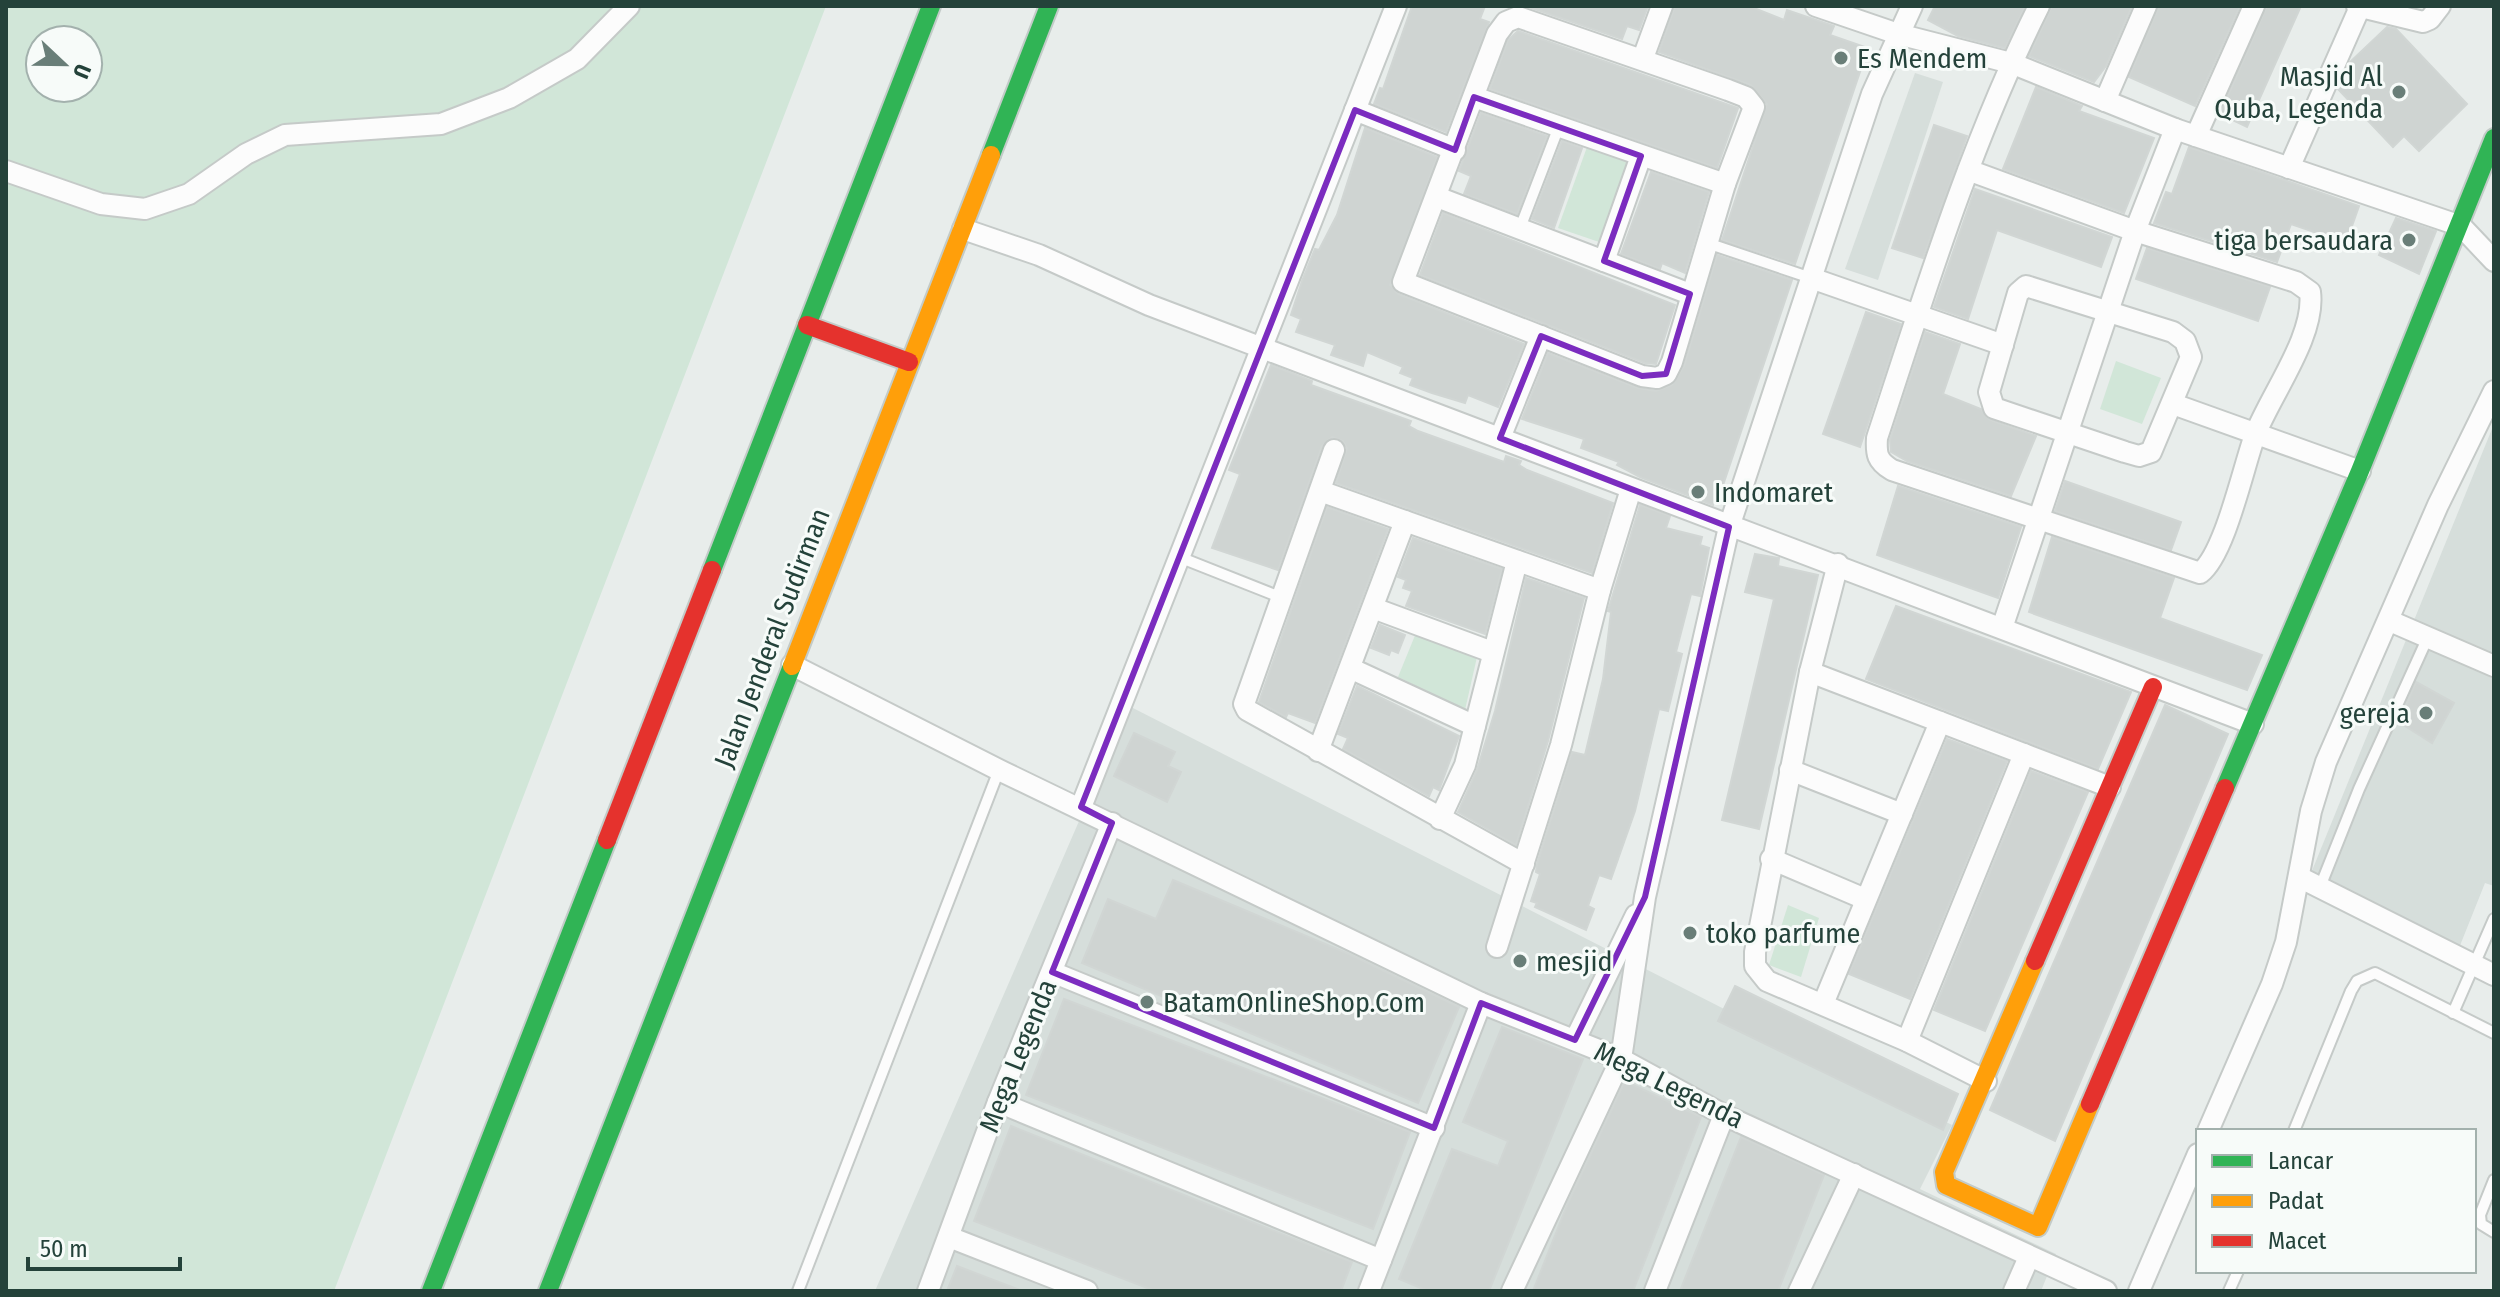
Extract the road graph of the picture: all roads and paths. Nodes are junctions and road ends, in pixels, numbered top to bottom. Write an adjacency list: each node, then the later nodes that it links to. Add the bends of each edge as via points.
1 (629, 6): 27 (street, via 577,59 509,98 441,124 285,135 246,154 189,194 145,209 101,204)
2 (931, 6): 41 (main road)
3 (1049, 6): 32 (main road, Jalan Jenderal Sudirman)
4 (1396, 6): 18 (street)
5 (1662, 6): 14 (street)
6 (1816, 6): 13 (street)
7 (1912, 6): 13 (street)
8 (2039, 6): 15 (street)
9 (2146, 6): 17 (street)
10 (2254, 6): 21 (street)
11 (2358, 6): 12 (street, via 2423,22); 25 (street)
12 (2440, 6)
13 (1898, 34): 15 (street); 37 (street, via 1872,94)
14 (1643, 58): 16 (street, via 1518,17 1497,34); 28 (street, via 1746,97 1754,107)
15 (2011, 63): 17 (street); 26 (street)
16 (1474, 97): 19 (street); 23 (street)
17 (2105, 101): 20 (street)
18 (1355, 110): 23 (street); 44 (street)
19 (1558, 129): 24 (street); 31 (lane)
20 (2175, 129): 21 (street); 33 (street)
21 (2196, 136): 25 (street)
22 (2494, 138): 30 (main road)
23 (1455, 150): 29 (street)
24 (1641, 156): 28 (street); 35 (street)
25 (2289, 168): 30 (street)
26 (1968, 170): 33 (street); 40 (street)
27 (6, 171)
28 (1725, 184): 34 (street)
29 (1437, 197): 31 (street); 42 (street, via 1403,282)
30 (2461, 226): 36 (street); 52 (main road)
31 (1520, 228): 35 (street)
32 (963, 229): 44 (street); 45 (main road, Jalan Jenderal Sudirman)
33 (2135, 231): 39 (street); 49 (street, via 2296,282 2310,292 2310,318)
34 (1707, 243): 37 (lane); 38 (street)
35 (1604, 261): 38 (street)
36 (2494, 261)
37 (1811, 278): 40 (street); 57 (street)
38 (1690, 294): 42 (street, via 1672,362 1657,378)
39 (2111, 312): 43 (street, via 2026,286 2018,293); 47 (street, via 2173,332 2185,341 2191,357); 48 (street)
40 (1917, 316): 43 (street); 55 (street, via 1877,438 1881,464)
41 (807, 325): 45 (main road); 117 (main road)
42 (1541, 336): 50 (street)
43 (2003, 345): 48 (street, via 1989,392 1994,408)
44 (1264, 347): 50 (street); 58 (street)
45 (909, 362): 68 (main road, Jalan Jenderal Sudirman)
46 (2494, 391): 64 (street, via 2438,505)
47 (2173, 404): 48 (street, via 2146,455); 49 (street)
48 (2068, 433): 55 (street)
49 (2256, 433): 52 (street); 55 (street, via 2215,556 2200,573)
50 (1500, 438): 53 (street)
51 (1334, 450): 54 (street)
52 (2360, 471): 74 (main road)
53 (1631, 489): 57 (street); 61 (street)
54 (1320, 491): 56 (street); 62 (street)
55 (2038, 519): 65 (street)
56 (1405, 521): 59 (street); 63 (street)
57 (1729, 527): 60 (street); 89 (street)
58 (1179, 557): 62 (lane); 81 (street)
59 (1517, 561): 61 (street); 67 (street)
60 (1838, 564): 65 (street); 71 (street)
61 (1600, 590): 86 (street)
62 (1280, 597): 76 (street, via 1244,704)
63 (1373, 608): 67 (street); 70 (street)
64 (2390, 621): 66 (street); 87 (street, via 2321,774)
65 (2002, 628): 72 (street)
66 (2428, 637): 69 (street); 88 (lane)
67 (1492, 652): 75 (street)
68 (792, 665): 78 (street, Mega Legenda); 118 (main road, Jalan Jenderal Sudirman)
69 (2494, 666)
70 (1352, 669): 75 (street); 76 (street)
71 (1810, 672): 73 (street); 79 (street)
72 (2153, 687): 74 (street); 80 (main road)
73 (1940, 722): 77 (street); 82 (street)
74 (2253, 724): 103 (main road, via 2038,1227 1953,1191 1944,1179)
75 (1475, 726): 83 (street, via 1465,765)
76 (1318, 751): 83 (street)
77 (2024, 754): 80 (street); 101 (street)
78 (999, 770): 81 (street, Mega Legenda); 119 (lane)
79 (1790, 770): 82 (street); 85 (street)
80 (2110, 787): 103 (main road)
81 (1081, 807): 84 (street, Mega Legenda)
82 (1902, 814): 90 (street)
83 (1440, 819): 86 (street)
84 (1112, 823): 94 (street, Mega Legenda); 96 (street, Mega Legenda)
85 (1771, 859): 90 (street); 97 (street, via 1755,966 1767,981)
86 (1524, 864): 92 (street)
87 (2301, 878): 88 (street); 107 (street, via 2272,984)
88 (2320, 887): 93 (street)
89 (1645, 897): 100 (street); 102 (street)
90 (1865, 899): 97 (street)
91 (2494, 919): 93 (lane)
92 (1497, 947)
93 (2473, 965): 95 (street); 98 (lane)
94 (1052, 972): 104 (street, Mega Legenda); 106 (street)
95 (2494, 975)
96 (1481, 1003): 100 (street, Mega Legenda); 106 (street)
97 (1823, 1004): 101 (street)
98 (2453, 1013): 99 (lane); 108 (lane, via 2375,973 2357,981)
99 (2494, 1033)
100 (1575, 1040): 102 (street, Mega Legenda)
101 (1907, 1041): 103 (street)
102 (1621, 1059): 105 (street, Mega Legenda); 123 (street)
103 (1986, 1081)
104 (998, 1102): 113 (street, Mega Legenda); 115 (street)
105 (1724, 1115): 110 (street, Mega Legenda); 124 (street)
106 (1434, 1128): 115 (street)
107 (2209, 1129)
108 (2295, 1129)
109 (2196, 1159): 127 (street)
110 (1854, 1174): 114 (street, Mega Legenda); 116 (street)
111 (2494, 1180): 112 (lane, via 2480,1215 2481,1224)
112 (2494, 1232)
113 (949, 1237): 120 (street, Mega Legenda); 121 (street)
114 (2029, 1257): 125 (street); 126 (street, Mega Legenda)
115 (1381, 1260): 122 (street)
116 (1801, 1290)
117 (431, 1291)
118 (548, 1291)
119 (798, 1291)
120 (928, 1291)
121 (1087, 1291)
122 (1369, 1291)
123 (1512, 1291)
124 (1655, 1291)
125 (2014, 1291)
126 (2106, 1291)
127 (2139, 1291)

